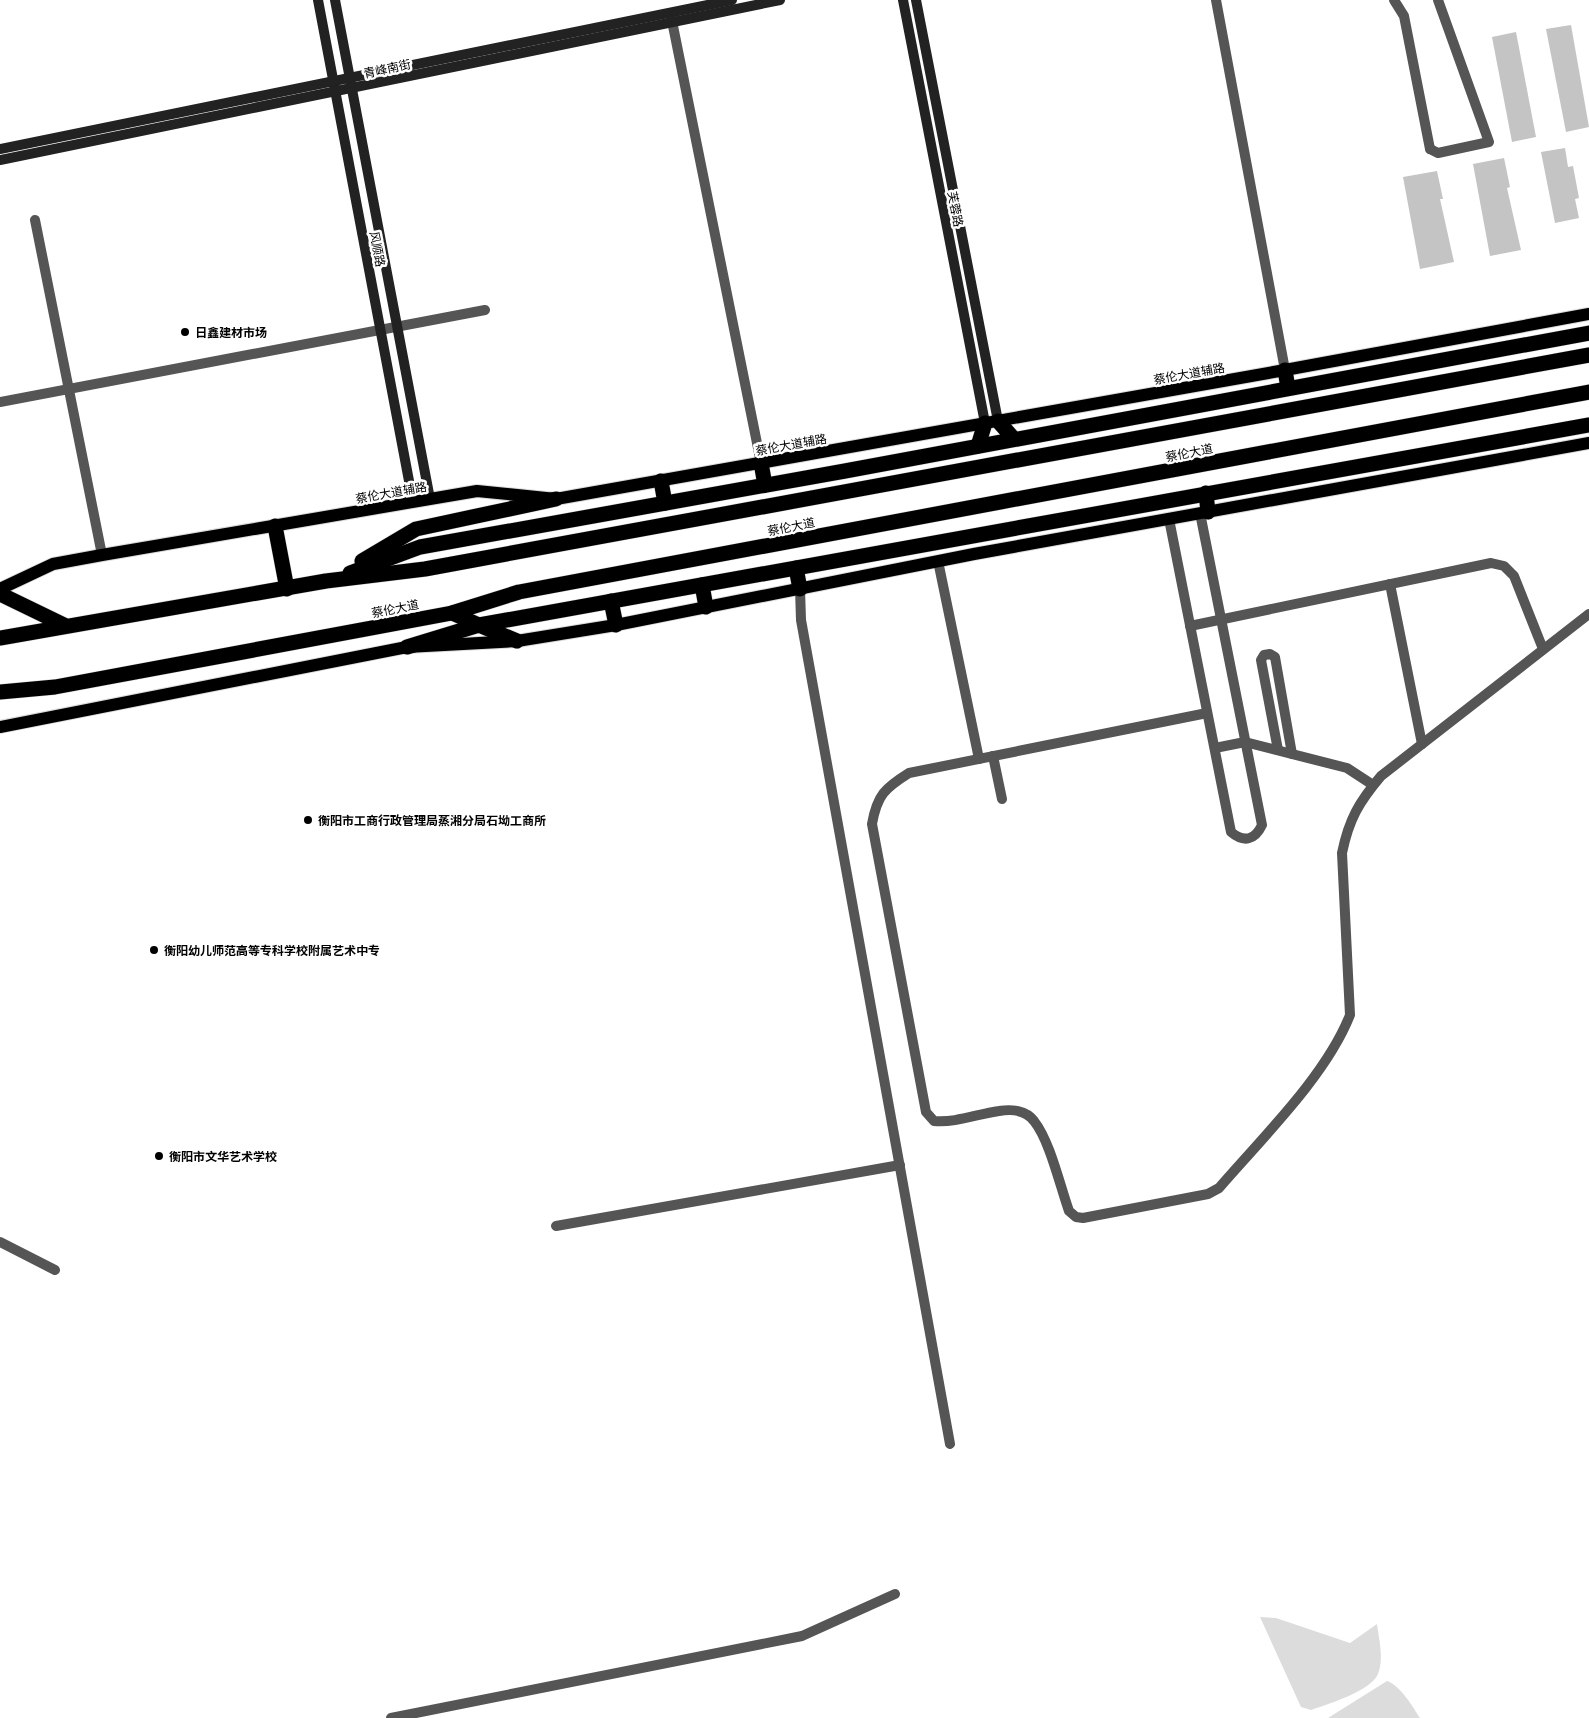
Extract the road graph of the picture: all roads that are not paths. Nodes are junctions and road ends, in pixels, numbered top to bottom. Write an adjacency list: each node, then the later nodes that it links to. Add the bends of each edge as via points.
1 (318, 0): 12 (street, 风顺路)
2 (335, 0): 11 (street, 风顺路)
3 (732, 0): 10 (street, 青峰南街)
4 (780, 0): 10 (street, 青峰南街)
5 (903, 0): 27 (street, 芙蓉路)
6 (916, 0): 27 (street, 芙蓉路)
7 (1216, 0): 22 (street)
8 (1438, 0): 9 (street, via 1488,142 1438,153 1430,149 1404,16)
9 (1397, 1)
10 (671, 17): 11 (street, 青峰南街); 32 (street)
11 (351, 83): 12 (street, 青峰南街); 18 (street, 风顺路)
12 (335, 86): 13 (street, 青峰南街); 14 (street, 青峰南街); 19 (street, 风顺路)
13 (0, 149)
14 (0, 160)
15 (35, 220): 23 (street)
16 (485, 310): 18 (street)
17 (1589, 314): 22 (main road, 蔡伦大道辅路)
18 (397, 327): 19 (street); 36 (street, 风顺路)
19 (381, 330): 23 (street); 38 (street, 风顺路)
20 (1589, 333): 24 (highway)
21 (1589, 355): 46 (highway, 蔡伦大道, via 425,569)
22 (1285, 370): 24 (highway); 27 (main road, 蔡伦大道辅路)
23 (70, 388): 26 (street); 43 (street)
24 (1288, 388): 29 (highway)
25 (1589, 392): 55 (highway, 蔡伦大道, via 519,592)
26 (0, 402)
27 (991, 422): 29 (highway); 31 (highway); 32 (main road, 蔡伦大道辅路)
28 (1589, 424): 35 (highway)
29 (1014, 439): 31 (highway)
30 (1589, 443): 40 (main road)
31 (978, 446): 34 (highway)
32 (760, 463): 33 (main road, 蔡伦大道辅路); 34 (highway)
33 (661, 481): 37 (main road, 蔡伦大道辅路); 39 (highway)
34 (765, 485): 39 (highway)
35 (1206, 493): 40 (highway); 45 (highway)
36 (430, 499): 37 (main road, 蔡伦大道辅路, via 477,491); 38 (main road, 蔡伦大道辅路)
37 (556, 499): 46 (highway, via 416,529)
38 (413, 502): 42 (main road, 蔡伦大道辅路)
39 (665, 503): 46 (highway, via 420,546)
40 (1204, 512): 41 (main road); 57 (street)
41 (1168, 519): 44 (main road); 61 (street)
42 (275, 526): 43 (main road, 蔡伦大道辅路); 50 (highway)
43 (102, 555): 49 (main road, 蔡伦大道辅路, via 53,564)
44 (938, 561): 51 (main road); 78 (street)
45 (796, 568): 48 (highway); 51 (highway)
46 (326, 581): 50 (highway, 蔡伦大道)
47 (1390, 584): 57 (street); 66 (street, via 1491,563 1504,566 1514,576); 73 (street)
48 (702, 585): 53 (highway); 54 (highway)
49 (0, 589)
50 (287, 589): 58 (highway, 蔡伦大道)
51 (800, 589): 54 (main road); 81 (street, via 800,620)
52 (0, 594): 58 (highway)
53 (611, 601): 59 (highway); 60 (highway)
54 (706, 607): 60 (main road)
55 (452, 613): 59 (highway); 67 (highway, 蔡伦大道)
56 (1589, 614): 66 (street)
57 (1221, 619): 61 (street); 72 (street)
58 (64, 625): 62 (highway); 63 (highway, 蔡伦大道)
59 (479, 625): 64 (highway); 65 (highway)
60 (616, 625): 64 (main road)
61 (1190, 626): 70 (street)
62 (0, 631)
63 (0, 638)
64 (517, 641): 65 (main road)
65 (407, 647): 71 (main road)
66 (1544, 650): 73 (street)
67 (55, 687): 68 (highway, 蔡伦大道); 69 (highway)
68 (0, 692)
69 (0, 700)
70 (1208, 713): 74 (street); 77 (street)
71 (0, 727)
72 (1245, 742): 74 (street); 74 (street, via 1262,825 1258,834 1248,840 1231,832); 75 (street)
73 (1422, 744): 79 (street)
74 (1214, 748)
75 (1278, 750): 76 (street); 76 (street, via 1261,660 1270,654 1275,658)
76 (1292, 754): 79 (street, via 1347,768)
77 (993, 756): 78 (street); 80 (street)
78 (979, 759): 79 (street, via 909,773 886,787 875,806 872,824 926,1112 934,1121 945,1122 999,1110 1024,1113 1033,1120 1044,1139 1070,1211 1083,1218 1208,1194 1219,1188 1328,1056 1350,1015 1342,853 1346,829 1357,805)
79 (1374, 785)
80 (1002, 799)
81 (900, 1165): 82 (street); 85 (street)
82 (556, 1226)
83 (0, 1242): 84 (street)
84 (55, 1270)
85 (950, 1444)
86 (895, 1594): 87 (street, via 802,1636)
87 (391, 1718)

